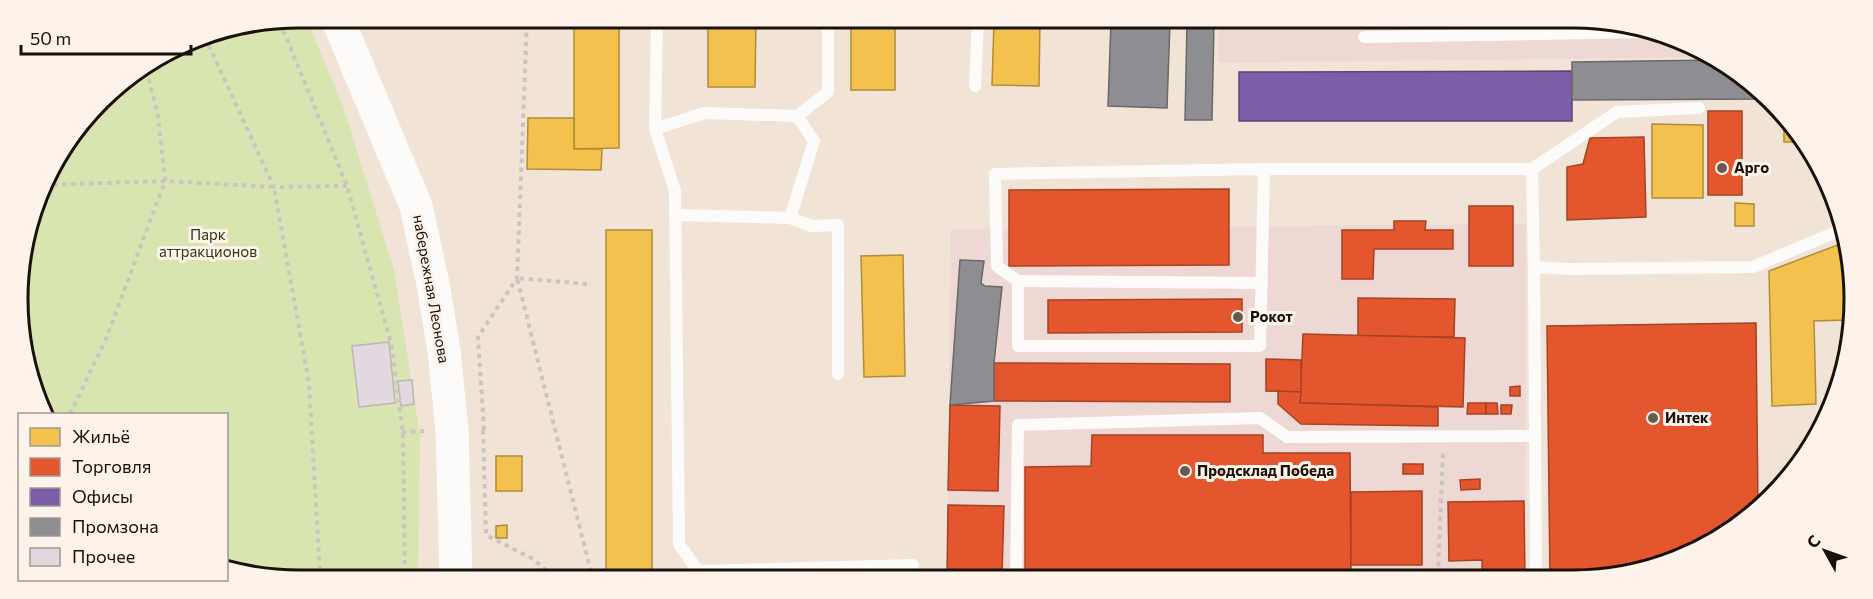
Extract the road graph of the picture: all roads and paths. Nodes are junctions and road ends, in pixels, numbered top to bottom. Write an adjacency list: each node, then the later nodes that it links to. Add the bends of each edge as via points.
1 (341, 28): 37 (main road, набережная Леонова, via 416,206 433,284 452,431)
2 (527, 28): 25 (path)
3 (657, 28): 14 (lane)
4 (828, 28): 13 (lane, via 828,92)
5 (978, 28): 11 (lane)
6 (283, 29): 19 (path)
7 (1618, 33): 8 (lane)
8 (1364, 37)
9 (208, 44): 20 (path)
10 (148, 75): 17 (path, via 158,116)
11 (975, 86)
12 (1699, 108): 16 (lane, via 1617,112)
13 (797, 116): 14 (lane, via 704,113); 22 (lane, via 814,141)
14 (655, 129): 21 (lane, via 675,191)
15 (1264, 169): 16 (lane); 26 (lane, via 995,174 997,266); 27 (lane)
16 (1532, 169): 24 (lane)
17 (165, 181): 18 (path); 20 (path); 30 (path, via 106,339)
18 (54, 185)
19 (346, 186): 20 (path); 36 (path, via 393,347 403,436)
20 (274, 187): 35 (path, via 309,383)
21 (675, 215): 22 (lane); 39 (lane, via 680,544)
22 (790, 218): 29 (lane, via 812,226 838,225)
23 (1836, 232): 24 (lane, via 1753,267)
24 (1534, 267): 33 (lane)
25 (517, 278): 28 (path); 31 (path, via 478,337); 38 (path)
26 (1018, 281): 27 (lane); 27 (lane, via 1018,346 1260,346)
27 (1262, 283)
28 (587, 284)
29 (838, 374)
30 (70, 413)
31 (484, 430)
32 (1444, 436): 33 (lane); 41 (lane, via 1287,437 1260,418 1018,425); 42 (path)
33 (1535, 436): 43 (lane)
34 (913, 565): 40 (lane)
35 (321, 570)
36 (405, 570)
37 (456, 570)
38 (590, 570)
39 (697, 570)
40 (734, 570)
41 (1016, 570)
42 (1438, 570)
43 (1536, 570)

